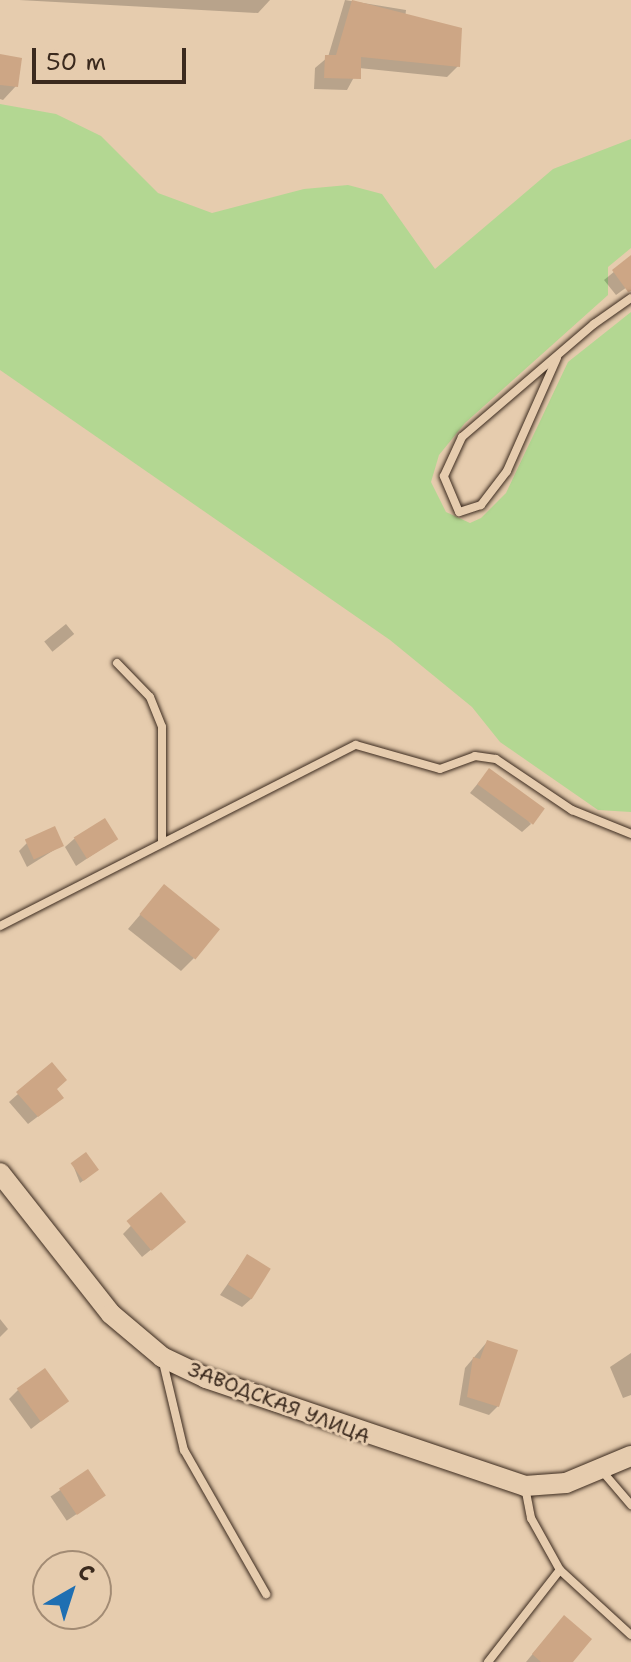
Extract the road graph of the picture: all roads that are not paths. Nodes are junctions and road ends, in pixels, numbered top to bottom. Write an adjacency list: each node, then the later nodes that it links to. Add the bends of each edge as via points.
1 (631, 298): 2 (lane)
2 (557, 358): 2 (lane, via 507,471 481,505 459,512 444,476 455,447)
3 (117, 663): 5 (lane, via 150,697 162,727)
4 (631, 834): 5 (lane, via 572,810 496,759 475,756 440,769 356,745)
5 (162, 843): 6 (lane)
6 (0, 926)
7 (2, 1182): 8 (street, ЗАВОДСКАЯ УЛИЦА, via 111,1314)
8 (162, 1357): 11 (street, ЗАВОДСКАЯ УЛИЦА, via 443,1463); 14 (lane, via 184,1450)
9 (631, 1456): 10 (street, ЗАВОДСКАЯ УЛИЦА)
10 (602, 1471): 11 (street, ЗАВОДСКАЯ УЛИЦА); 12 (lane)
11 (525, 1486): 13 (lane, via 531,1518)
12 (631, 1505)
13 (560, 1570): 15 (lane); 16 (lane)
14 (266, 1594)
15 (631, 1635)
16 (488, 1662)

